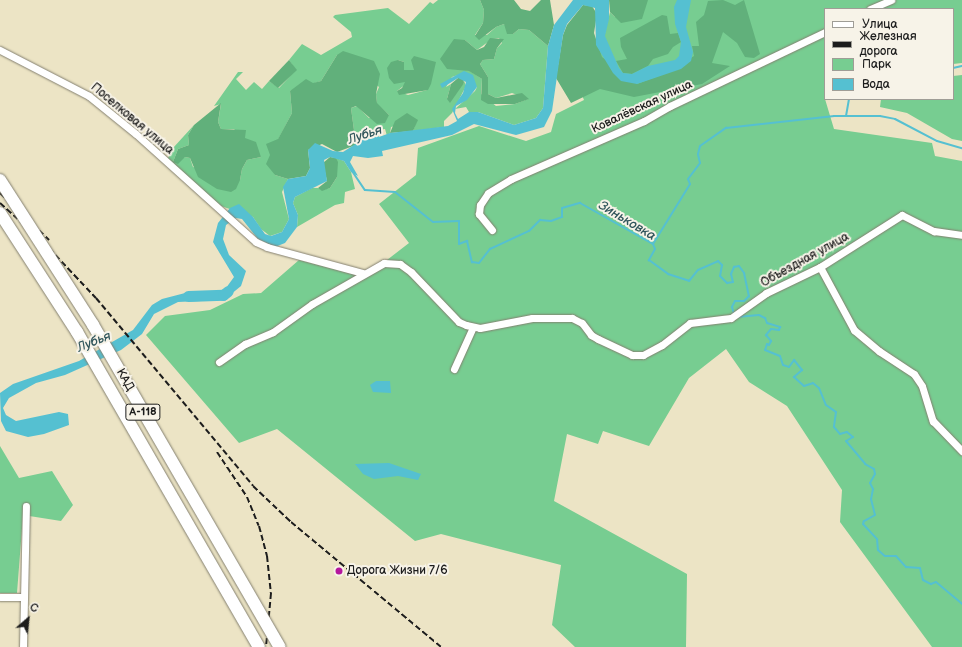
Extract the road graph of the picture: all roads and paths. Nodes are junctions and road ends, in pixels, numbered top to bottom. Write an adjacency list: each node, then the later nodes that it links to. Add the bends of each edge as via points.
1 (891, 0): 2 (street)
2 (872, 8)
3 (824, 32): 7 (street, Ковалёвская улица, via 644,121 551,160 499,186 485,198 479,211)
4 (0, 50): 10 (street, Поселковая улица, via 89,96 136,134 256,242)
5 (0, 180): 20 (highway, КАД / А-118, bridge, via 93,325)
6 (0, 213): 19 (highway, КАД / А-118, via 77,332)
7 (492, 230)
8 (962, 235): 9 (street, Объездная улица, via 934,230 902,215)
9 (820, 267): 11 (street, Объездная улица, via 766,293 731,318 690,323 662,345 643,355 632,355 598,339 591,335 582,323 572,318 532,318); 14 (street, via 854,330 914,374 922,386 933,421)
10 (363, 273): 11 (street, via 384,264 400,264 446,306 459,322); 12 (street, via 273,332 245,344)
11 (473, 327): 13 (street)
12 (219, 362)
13 (454, 369)
14 (962, 451)
15 (26, 506): 17 (street)
16 (0, 597): 17 (street)
17 (23, 597): 18 (street)
18 (23, 647)
19 (259, 647)
20 (280, 647)

